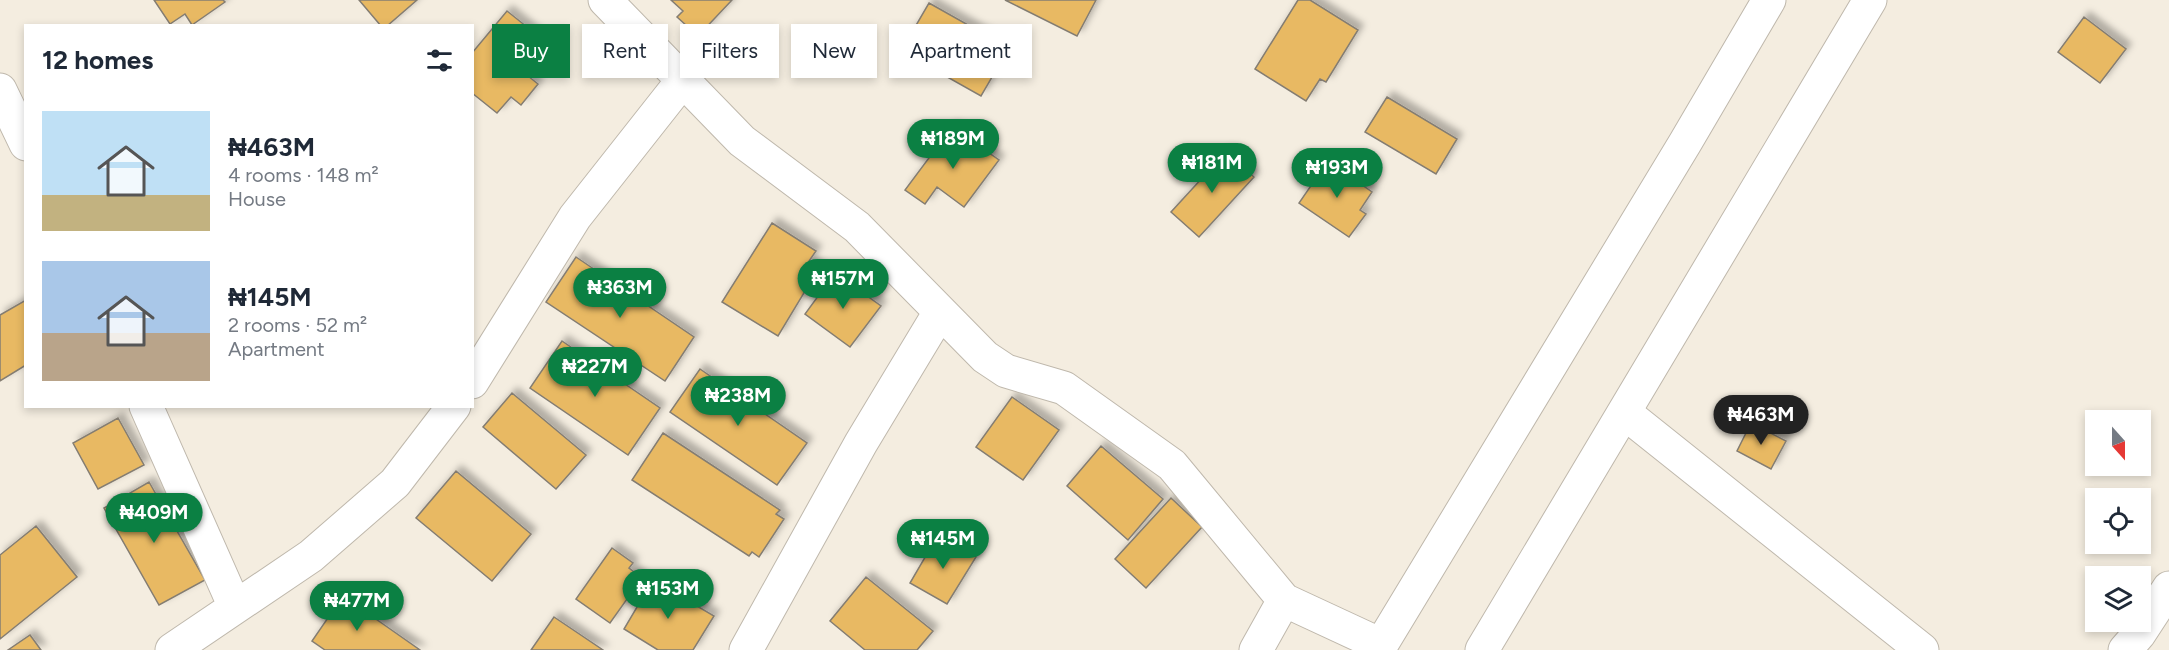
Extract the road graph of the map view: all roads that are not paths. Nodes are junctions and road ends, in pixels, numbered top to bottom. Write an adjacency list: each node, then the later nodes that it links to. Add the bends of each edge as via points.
1 (605, 0): 4 (main road)
2 (1769, 0): 15 (main road)
3 (1870, 0): 11 (main road)
4 (682, 80): 7 (main road, via 742,141 857,227); 8 (main road, via 575,217)
5 (0, 90): 6 (main road)
6 (24, 140)
7 (940, 312): 13 (main road, via 999,367 1064,388 1172,465); 17 (main road, via 861,443)
8 (474, 379)
9 (147, 408): 14 (main road)
10 (452, 408): 14 (main road, via 395,483 311,556)
11 (1625, 413): 19 (main road); 20 (main road)
12 (2169, 588): 21 (main road)
13 (1284, 600): 15 (main road); 18 (main road)
14 (235, 607): 16 (main road)
15 (1379, 648)
16 (172, 650)
17 (746, 650)
18 (1256, 650)
19 (1482, 650)
20 (1922, 650)
21 (2125, 650)

